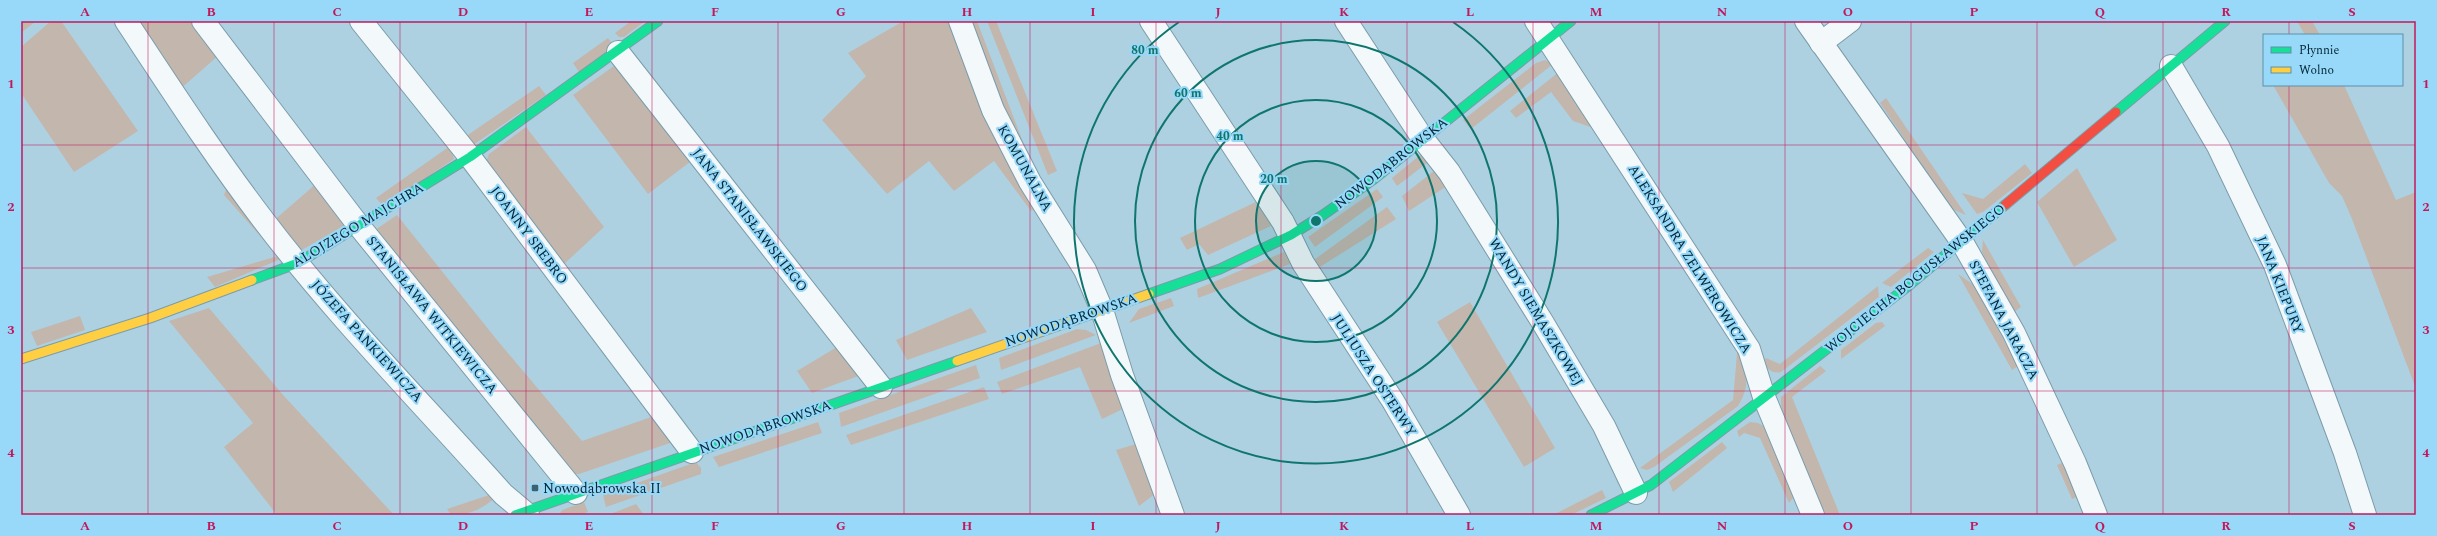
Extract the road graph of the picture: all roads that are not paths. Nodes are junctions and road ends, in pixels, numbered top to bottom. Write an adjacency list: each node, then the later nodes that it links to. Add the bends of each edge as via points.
1 (126, 21): 22 (street, JÓZEFA PANKIEWICZA, via 202,135)
2 (203, 21): 19 (street, STANISŁAWA WITKIEWICZA)
3 (361, 21): 18 (street, JOANNY SREBRO)
4 (658, 21): 15 (street, ALOJZEGO MAJCHRA)
5 (960, 21): 23 (street, KOMUNALNA, via 993,110 1030,182 1085,270)
6 (1151, 21): 20 (street, JULIUSZA OSTERWY)
7 (1346, 21): 17 (street, WANDY SIEMASZKOWEJ)
8 (1536, 21): 13 (street, ALEKSANDRA ZELWEROWICZA)
9 (1571, 21): 13 (street, NOWODĄBROWSKA)
10 (1806, 21): 14 (street, STEFANA JARACZA)
11 (1850, 21): 14 (street)
12 (2225, 21): 16 (street, WOJCIECHA BOGUSŁAWSKIEGO)
13 (1548, 40): 17 (street, NOWODĄBROWSKA); 26 (street, ALEKSANDRA ZELWEROWICZA, via 1569,68 1749,349)
14 (1821, 43): 21 (street, STEFANA JARACZA)
15 (618, 52): 18 (street, ALOJZEGO MAJCHRA); 25 (street, JANA STANISŁAWSKIEGO)
16 (2172, 66): 21 (street, WOJCIECHA BOGUSŁAWSKIEGO); 36 (street, JANA KIEPURY, via 2218,146 2274,265)
17 (1423, 139): 20 (street, NOWODĄBROWSKA, via 1374,179); 29 (street, WANDY SIEMASZKOWEJ, via 1449,172 1543,323 1604,426)
18 (470, 157): 19 (street, ALOJZEGO MAJCHRA); 27 (street, JOANNY SREBRO)
19 (358, 226): 22 (street, ALOJZEGO MAJCHRA); 28 (street, STANISŁAWA WITKIEWICZA)
20 (1291, 235): 23 (street, NOWODĄBROWSKA, via 1220,269); 32 (street, JULIUSZA OSTERWY, via 1302,263 1393,401)
21 (1962, 242): 26 (street, WOJCIECHA BOGUSŁAWSKIEGO); 35 (street, STEFANA JARACZA, via 2014,333 2075,463)
22 (298, 263): 24 (street, ALOJZEGO MAJCHRA, via 150,318); 30 (street, JÓZEFA PANKIEWICZA)
23 (1102, 310): 25 (street, NOWODĄBROWSKA); 31 (street, KOMUNALNA, via 1122,376)
24 (21, 359)
25 (881, 387): 27 (street, NOWODĄBROWSKA)
26 (1764, 397): 29 (street, WOJCIECHA BOGUSŁAWSKIEGO, via 1651,485); 34 (street, ALEKSANDRA ZELWEROWICZA)
27 (692, 452): 28 (street, NOWODĄBROWSKA)
28 (576, 493): 30 (street, NOWODĄBROWSKA)
29 (1636, 493): 33 (street, WOJCIECHA BOGUSŁAWSKIEGO)
30 (522, 514)
31 (1173, 515)
32 (1459, 515)
33 (1591, 515)
34 (1812, 515)
35 (2096, 515)
36 (2365, 515)

